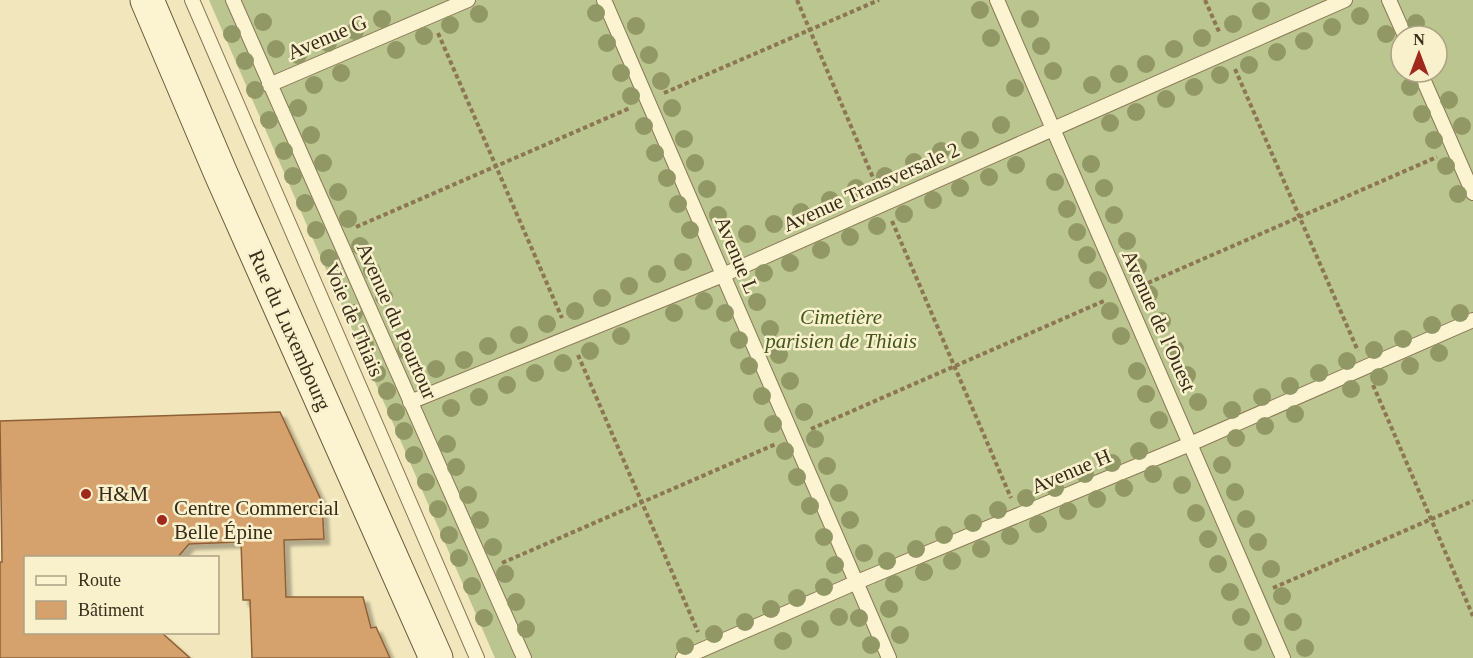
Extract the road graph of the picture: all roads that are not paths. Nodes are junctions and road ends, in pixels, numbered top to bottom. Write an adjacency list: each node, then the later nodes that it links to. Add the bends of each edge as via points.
1 (147, 0): 19 (street, Rue du Luxembourg)
2 (192, 0): 20 (lane, Voie de Thiais)
3 (232, 0): 11 (lane, Avenue du Pourtour)
4 (468, 0): 11 (lane, Avenue G)
5 (604, 0): 14 (lane, Avenue L)
6 (997, 0): 12 (lane, Avenue de l'Ouest)
7 (1345, 0): 12 (lane, Avenue Transversale 2)
8 (1389, 0): 9 (lane)
9 (1400, 24)
10 (1425, 84): 13 (lane)
11 (269, 85): 16 (lane, Avenue du Pourtour)
12 (1053, 129): 14 (lane, Avenue Transversale 2); 17 (lane, Avenue de l'Ouest)
13 (1473, 193)
14 (723, 275): 16 (lane, Avenue Transversale 2); 18 (lane, Avenue L)
15 (1473, 320): 17 (lane, Avenue H)
16 (410, 402): 21 (lane, Avenue du Pourtour)
17 (1190, 444): 18 (lane, Avenue H); 24 (lane, Avenue de l'Ouest)
18 (856, 582): 22 (lane, Avenue H); 23 (lane, Avenue L)
19 (436, 658)
20 (477, 658)
21 (524, 658)
22 (683, 658)
23 (889, 658)
24 (1283, 658)

